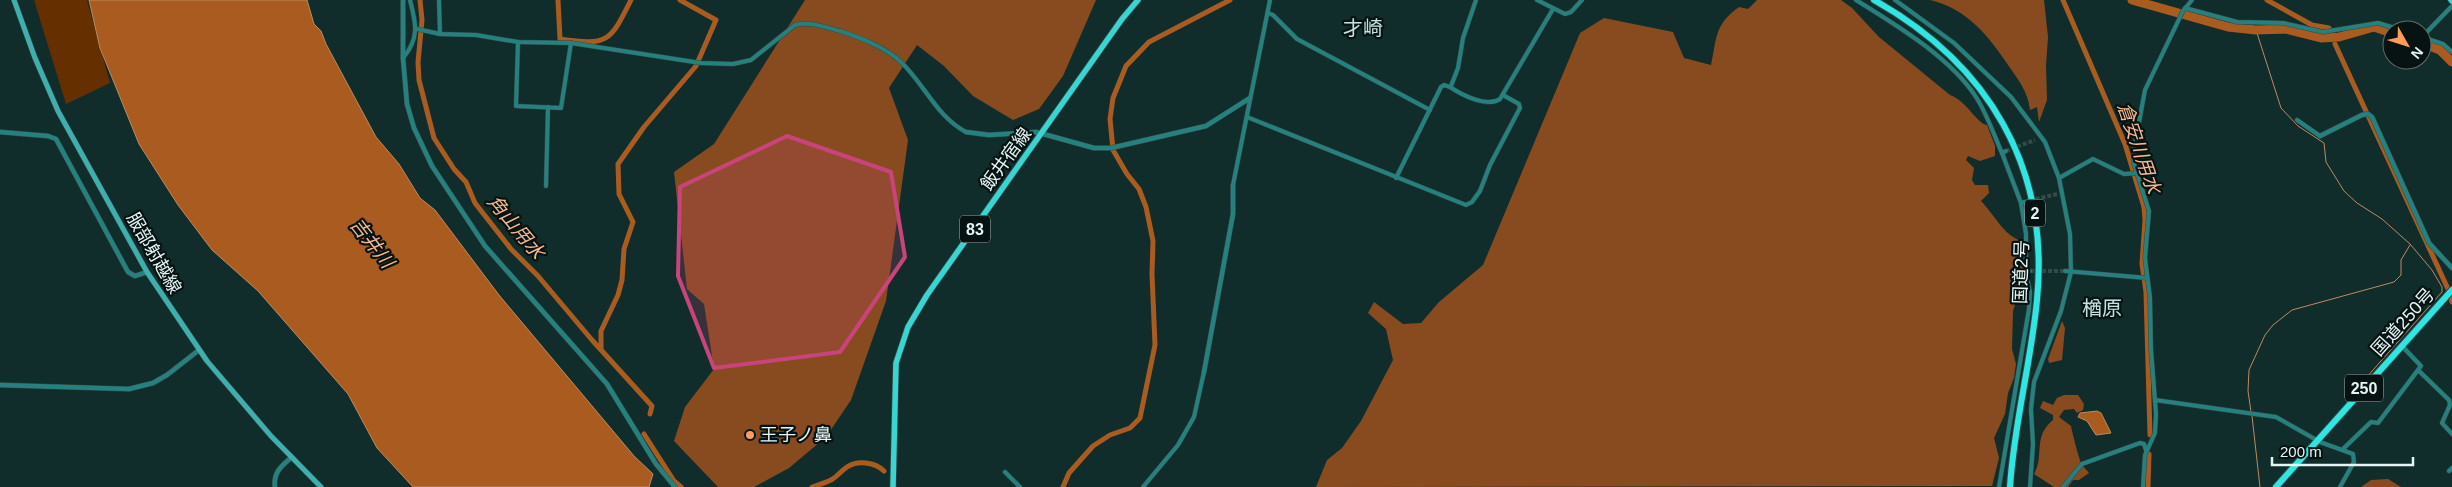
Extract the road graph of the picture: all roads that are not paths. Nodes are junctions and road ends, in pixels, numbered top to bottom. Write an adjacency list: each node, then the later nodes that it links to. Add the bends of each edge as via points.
1 (14, 0): 51 (main road, 服部射越線, via 58,111)
2 (403, 0): 26 (street)
3 (410, 0): 20 (street)
4 (439, 0): 21 (street)
5 (1138, 0): 36 (main road, 飯井宿線 / 83)
6 (1270, 0): 17 (street)
7 (1476, 0): 27 (street)
8 (1538, 0): 15 (street)
9 (1582, 0): 15 (street, via 1567,14)
10 (1856, 0): 41 (street, via 1910,35 1967,86 1982,109)
11 (1874, 0): 74 (highway, 国道2号 / 2, via 1934,40 1971,76 2003,123 2031,194 2039,243 2037,300 2013,444)
12 (1895, 0): 38 (street, via 1963,51 2011,97)
13 (2190, 1): 16 (street)
14 (2452, 6): 19 (street)
15 (1553, 9): 28 (street)
16 (2184, 10): 18 (street, via 2237,22 2283,23 2323,32); 42 (street, via 2142,99)
17 (1268, 13): 29 (street); 31 (street, via 1297,39)
18 (2382, 24)
19 (2432, 27)
20 (417, 29): 21 (street); 26 (street)
21 (440, 34): 23 (street, via 476,35)
22 (2432, 40): 25 (street)
23 (518, 42): 24 (street); 30 (street, via 516,106)
24 (571, 43): 30 (street, via 561,108); 35 (street, via 701,63 733,64 751,60 794,25 816,25 855,36 889,53 914,77 948,120)
25 (2452, 52)
26 (403, 58): 69 (street, via 407,104 432,166 485,246 607,384 656,464)
27 (1450, 87): 28 (street, via 1460,94 1488,102 1496,102); 31 (street, via 1441,86)
28 (1503, 95): 43 (street, via 1520,108 1490,165 1483,186 1470,204)
29 (1250, 98): 32 (street); 36 (street, via 1206,126 1126,146 1094,148)
30 (548, 108): 46 (street)
31 (1430, 110): 43 (street)
32 (1247, 117): 43 (street); 45 (street)
33 (2297, 120): 37 (street)
34 (0, 132): 51 (street, via 56,139 128,272 135,276)
35 (966, 132): 36 (street)
36 (1043, 134): 70 (main road, 飯井宿線 / 83, via 927,295 908,327 896,363)
37 (2320, 136): 49 (street, via 2362,115 2372,117 2429,243)
38 (2041, 138): 39 (street); 44 (street, via 2051,154)
39 (2035, 140)
40 (2006, 151): 41 (street)
41 (2002, 153): 73 (street, via 2023,203 2030,292)
42 (2134, 173): 44 (street, via 2124,174 2093,159); 53 (street, via 2149,211)
43 (1396, 178)
44 (2059, 178): 47 (street)
45 (1233, 185): 58 (street, via 1233,214)
46 (546, 186)
47 (2062, 193): 48 (street); 52 (street, via 2070,234)
48 (2057, 194)
49 (2452, 268)
50 (2065, 271): 52 (street)
51 (147, 272): 56 (main road, 服部射越線)
52 (2071, 272): 53 (street); 75 (street, via 2061,311 2034,382)
53 (2145, 278): 60 (street)
54 (2452, 290): 55 (highway, 国道250号 / 250)
55 (2402, 346): 57 (street, via 2421,366); 62 (highway, 国道250号 / 250)
56 (199, 350): 59 (street, via 167,375 129,389); 65 (main road, 服部射越線, via 246,408)
57 (2418, 370): 61 (street, via 2449,400 2442,423); 63 (street, via 2378,423 2371,422)
58 (1204, 372): 72 (street, via 1194,417 1178,445)
59 (0, 385)
60 (2155, 400): 62 (street, via 2281,418); 64 (street, via 2155,432)
61 (2452, 434)
62 (2318, 440): 63 (street); 78 (highway, 国道250号 / 250)
63 (2344, 449): 79 (street, via 2353,454 2354,462)
64 (2146, 450): 76 (street, via 2140,443 2082,464); 77 (street)
65 (292, 457): 67 (street, via 274,477); 68 (main road, 服部射越線)
66 (1005, 472): 71 (street)
67 (275, 487)
68 (321, 487)
69 (675, 487)
70 (893, 487)
71 (1020, 487)
72 (1143, 487)
73 (2000, 487)
74 (2010, 487)
75 (2030, 487)
76 (2063, 487)
77 (2144, 487)
78 (2276, 487)
79 (2340, 487)

